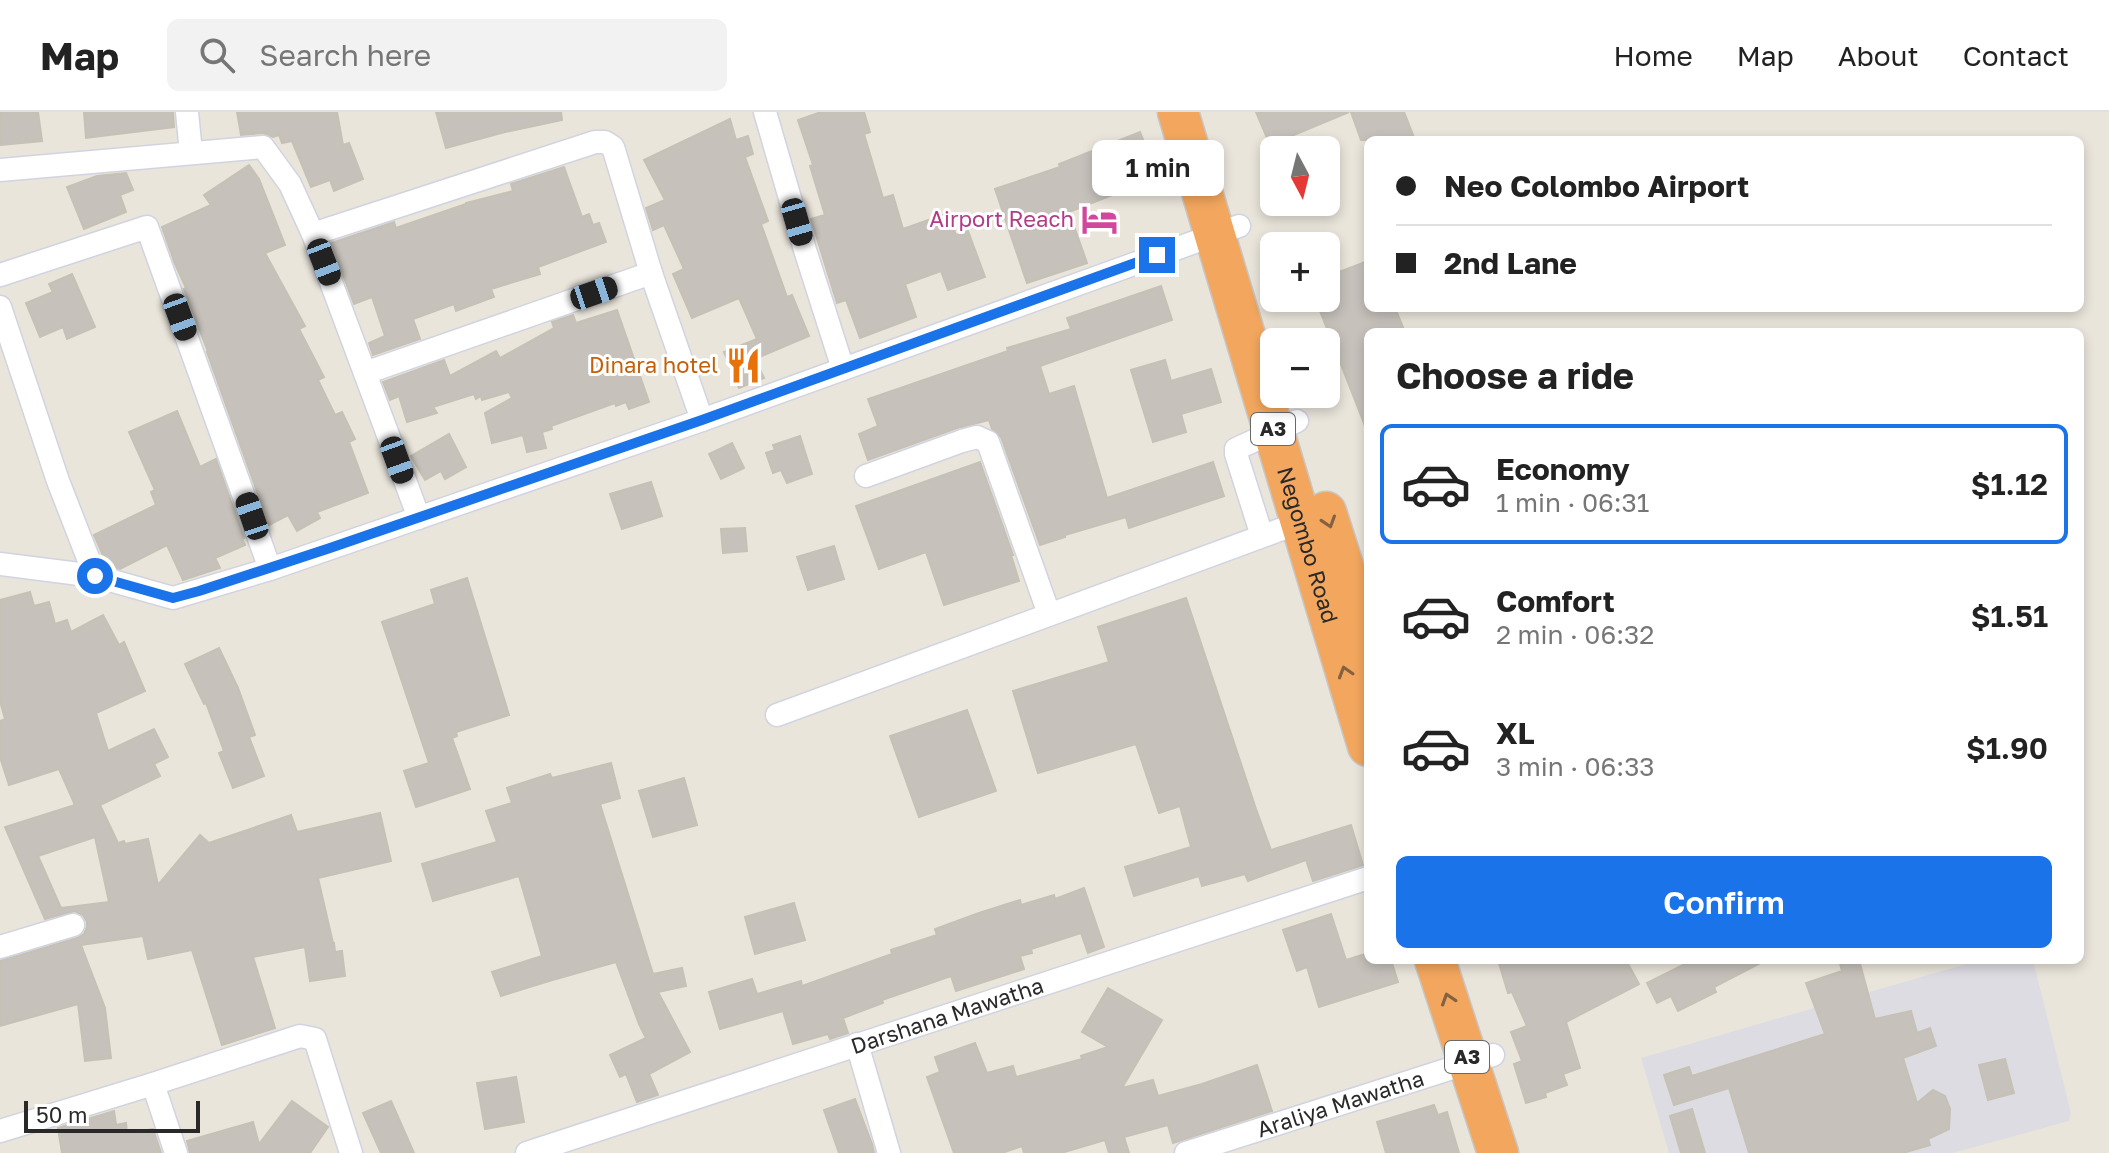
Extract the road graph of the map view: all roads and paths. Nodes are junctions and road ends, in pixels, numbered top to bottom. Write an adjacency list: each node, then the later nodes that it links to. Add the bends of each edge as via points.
1 (187, 112): 5 (street)
2 (765, 112): 13 (street)
3 (1178, 112): 7 (highway, Negombo Road / A3)
4 (1205, 112): 7 (highway, Negombo Road / A3)
5 (191, 153): 6 (street); 8 (street, via 263,147 290,184)
6 (0, 170)
7 (1226, 230): 12 (highway, Negombo Road / A3); 13 (street); 15 (highway, Negombo Road / A3)
8 (313, 234): 9 (street, via 605,142 613,147); 14 (street)
9 (651, 273): 14 (street); 16 (street)
10 (0, 275): 22 (street, via 147,227)
11 (0, 307): 23 (street)
12 (1267, 328)
13 (843, 369): 16 (street)
14 (365, 373): 18 (street)
15 (1286, 415): 19 (highway, Negombo Road / A3); 20 (street, via 1236,449); 25 (highway, Negombo Road / A3, one-way to 25)
16 (702, 420): 18 (street)
17 (866, 476): 24 (street, via 962,441 977,437 988,442)
18 (419, 518): 22 (street)
19 (1301, 522): 20 (street); 27 (highway, Negombo Road / A3, one-way to 19)
20 (1262, 536): 24 (street)
21 (0, 564): 23 (street)
22 (270, 569): 23 (street, via 173,598)
23 (95, 576)
24 (1049, 614): 26 (street)
25 (1364, 633)
26 (777, 715)
27 (1364, 733)
28 (1364, 879): 33 (street, Darshana Mawatha)
29 (73, 925): 30 (street)
30 (0, 947)
31 (1437, 964): 34 (highway, A3, one-way to 31)
32 (1466, 964): 34 (highway, A3)
33 (857, 1044): 39 (street, Darshana Mawatha); 40 (street)
34 (1481, 1059): 41 (street, Araliya Mawatha); 42 (highway, A3); 43 (highway, A3)
35 (153, 1084): 36 (street); 37 (street); 38 (street, via 300,1036 315,1039)
36 (0, 1131)
37 (176, 1153)
38 (351, 1153)
39 (527, 1153)
40 (889, 1153)
41 (1186, 1153)
42 (1498, 1153)
43 (1524, 1153)

